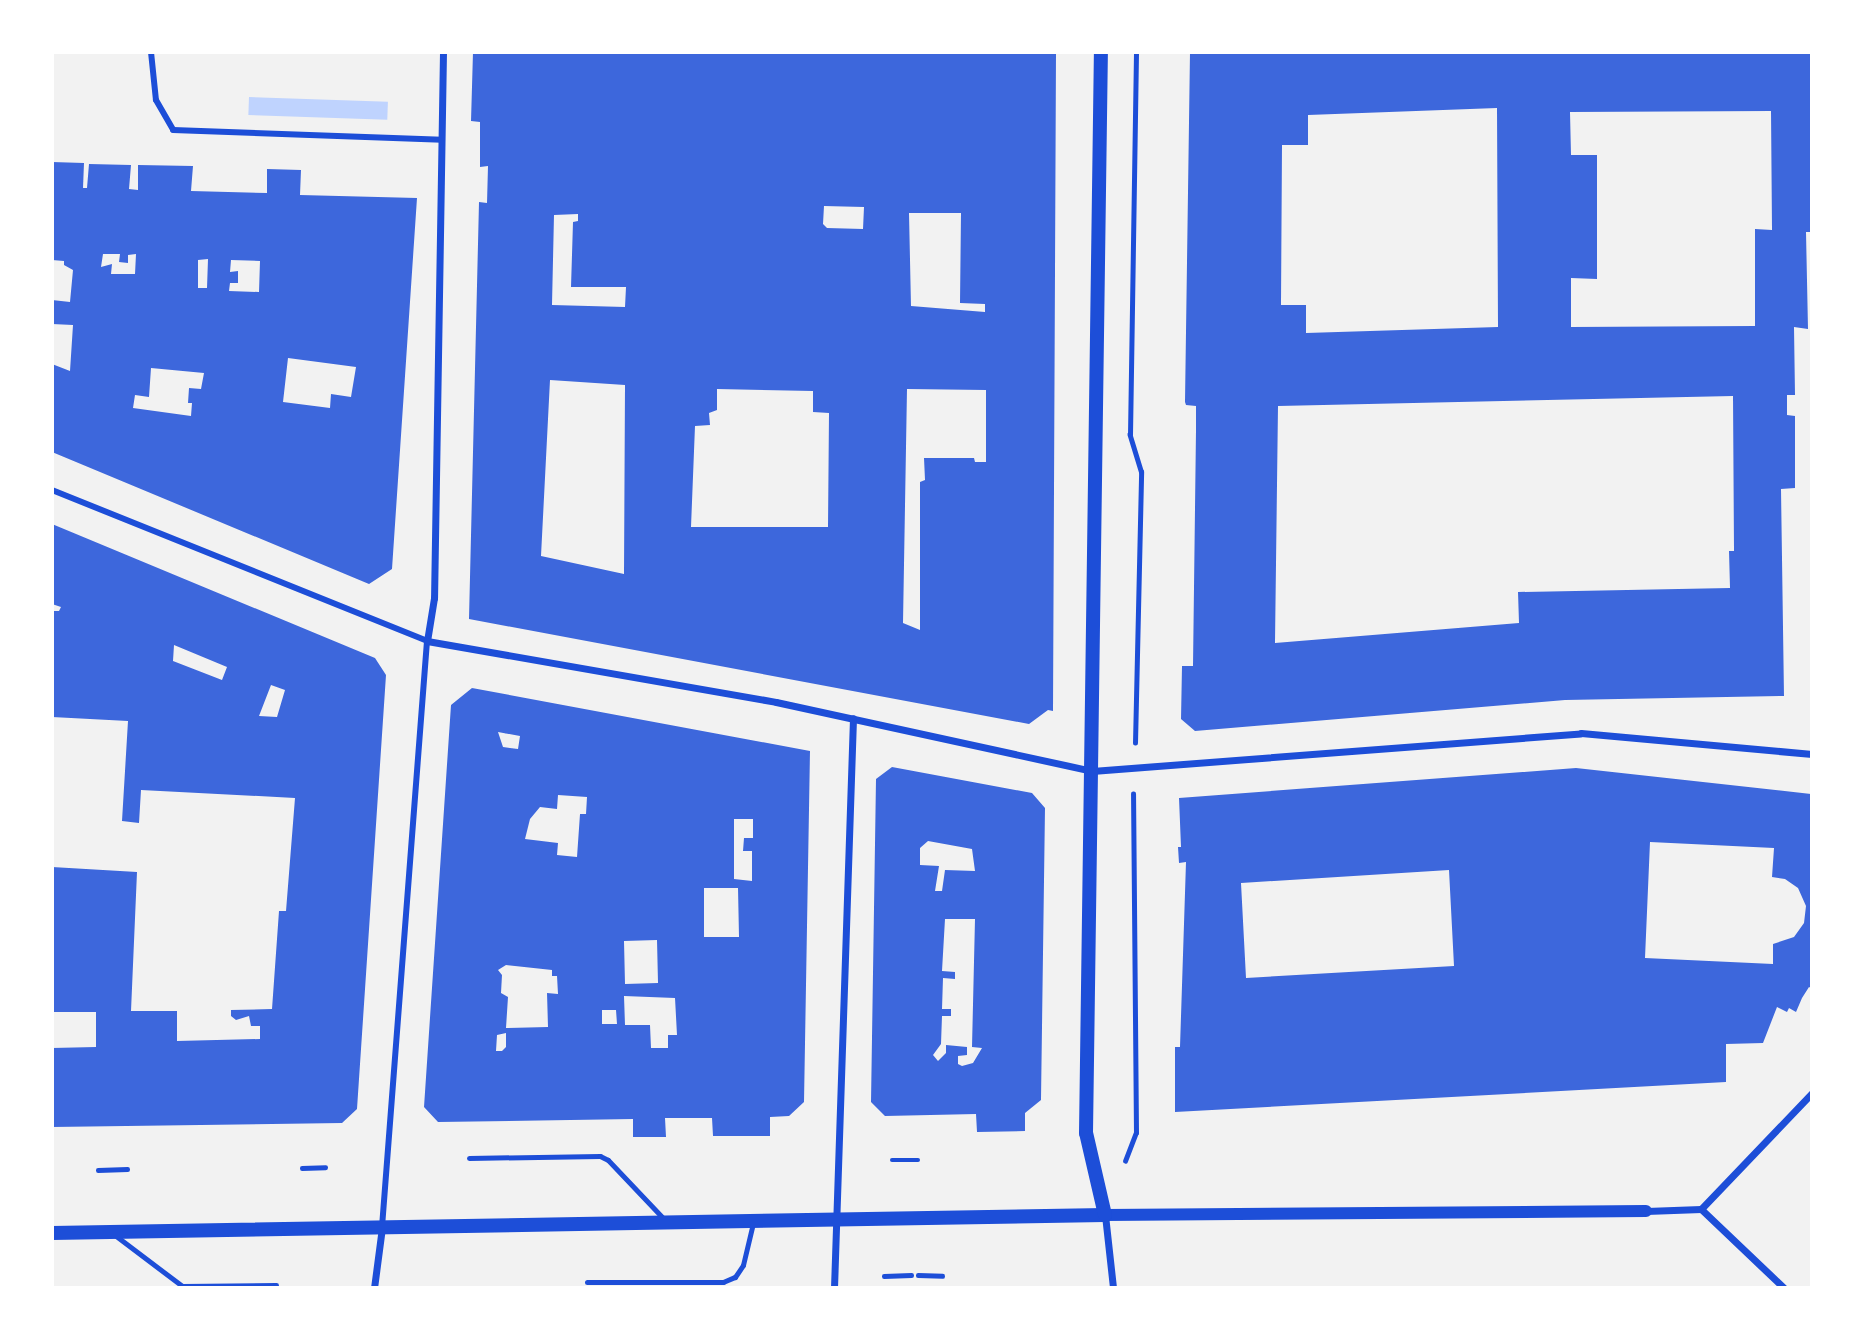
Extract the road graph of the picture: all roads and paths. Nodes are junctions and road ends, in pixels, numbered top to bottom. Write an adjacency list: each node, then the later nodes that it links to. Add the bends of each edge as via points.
1 (151, 52): 5 (street, via 156,100 173,130)
2 (443, 52): 5 (street)
3 (1101, 52): 12 (main road)
4 (1136, 52): 9 (path, via 1130,435 1141,472)
5 (442, 140): 7 (street, via 434,598)
6 (52, 490): 7 (street)
7 (427, 641): 8 (street); 27 (street)
8 (853, 718): 12 (street); 25 (street)
9 (1136, 733)
10 (1811, 754): 11 (street, via 1581,733)
11 (1135, 769): 12 (street); 23 (path, via 1136,1133)
12 (1092, 771): 23 (main road, via 1086,1133)
13 (1811, 1093): 21 (street)
14 (469, 1157): 24 (lane, via 600,1156)
15 (892, 1160): 16 (path)
16 (918, 1160)
17 (325, 1167): 18 (path)
18 (302, 1168)
19 (98, 1170): 20 (path)
20 (127, 1170)
21 (1701, 1209): 22 (street); 39 (street)
22 (1646, 1211): 23 (street)
23 (1105, 1215): 25 (main road); 38 (street)
24 (667, 1222): 26 (main road); 27 (main road)
25 (836, 1222): 26 (main road); 37 (street)
26 (753, 1223): 34 (lane, via 743,1265 735,1277 723,1282)
27 (382, 1227): 28 (main road); 36 (street)
28 (111, 1232): 29 (main road); 35 (lane, via 183,1286)
29 (52, 1233)
30 (911, 1275): 32 (path)
31 (918, 1275): 33 (path)
32 (884, 1276)
33 (942, 1276)
34 (587, 1282)
35 (276, 1285)
36 (374, 1287)
37 (834, 1287)
38 (1113, 1287)
39 (1784, 1287)

